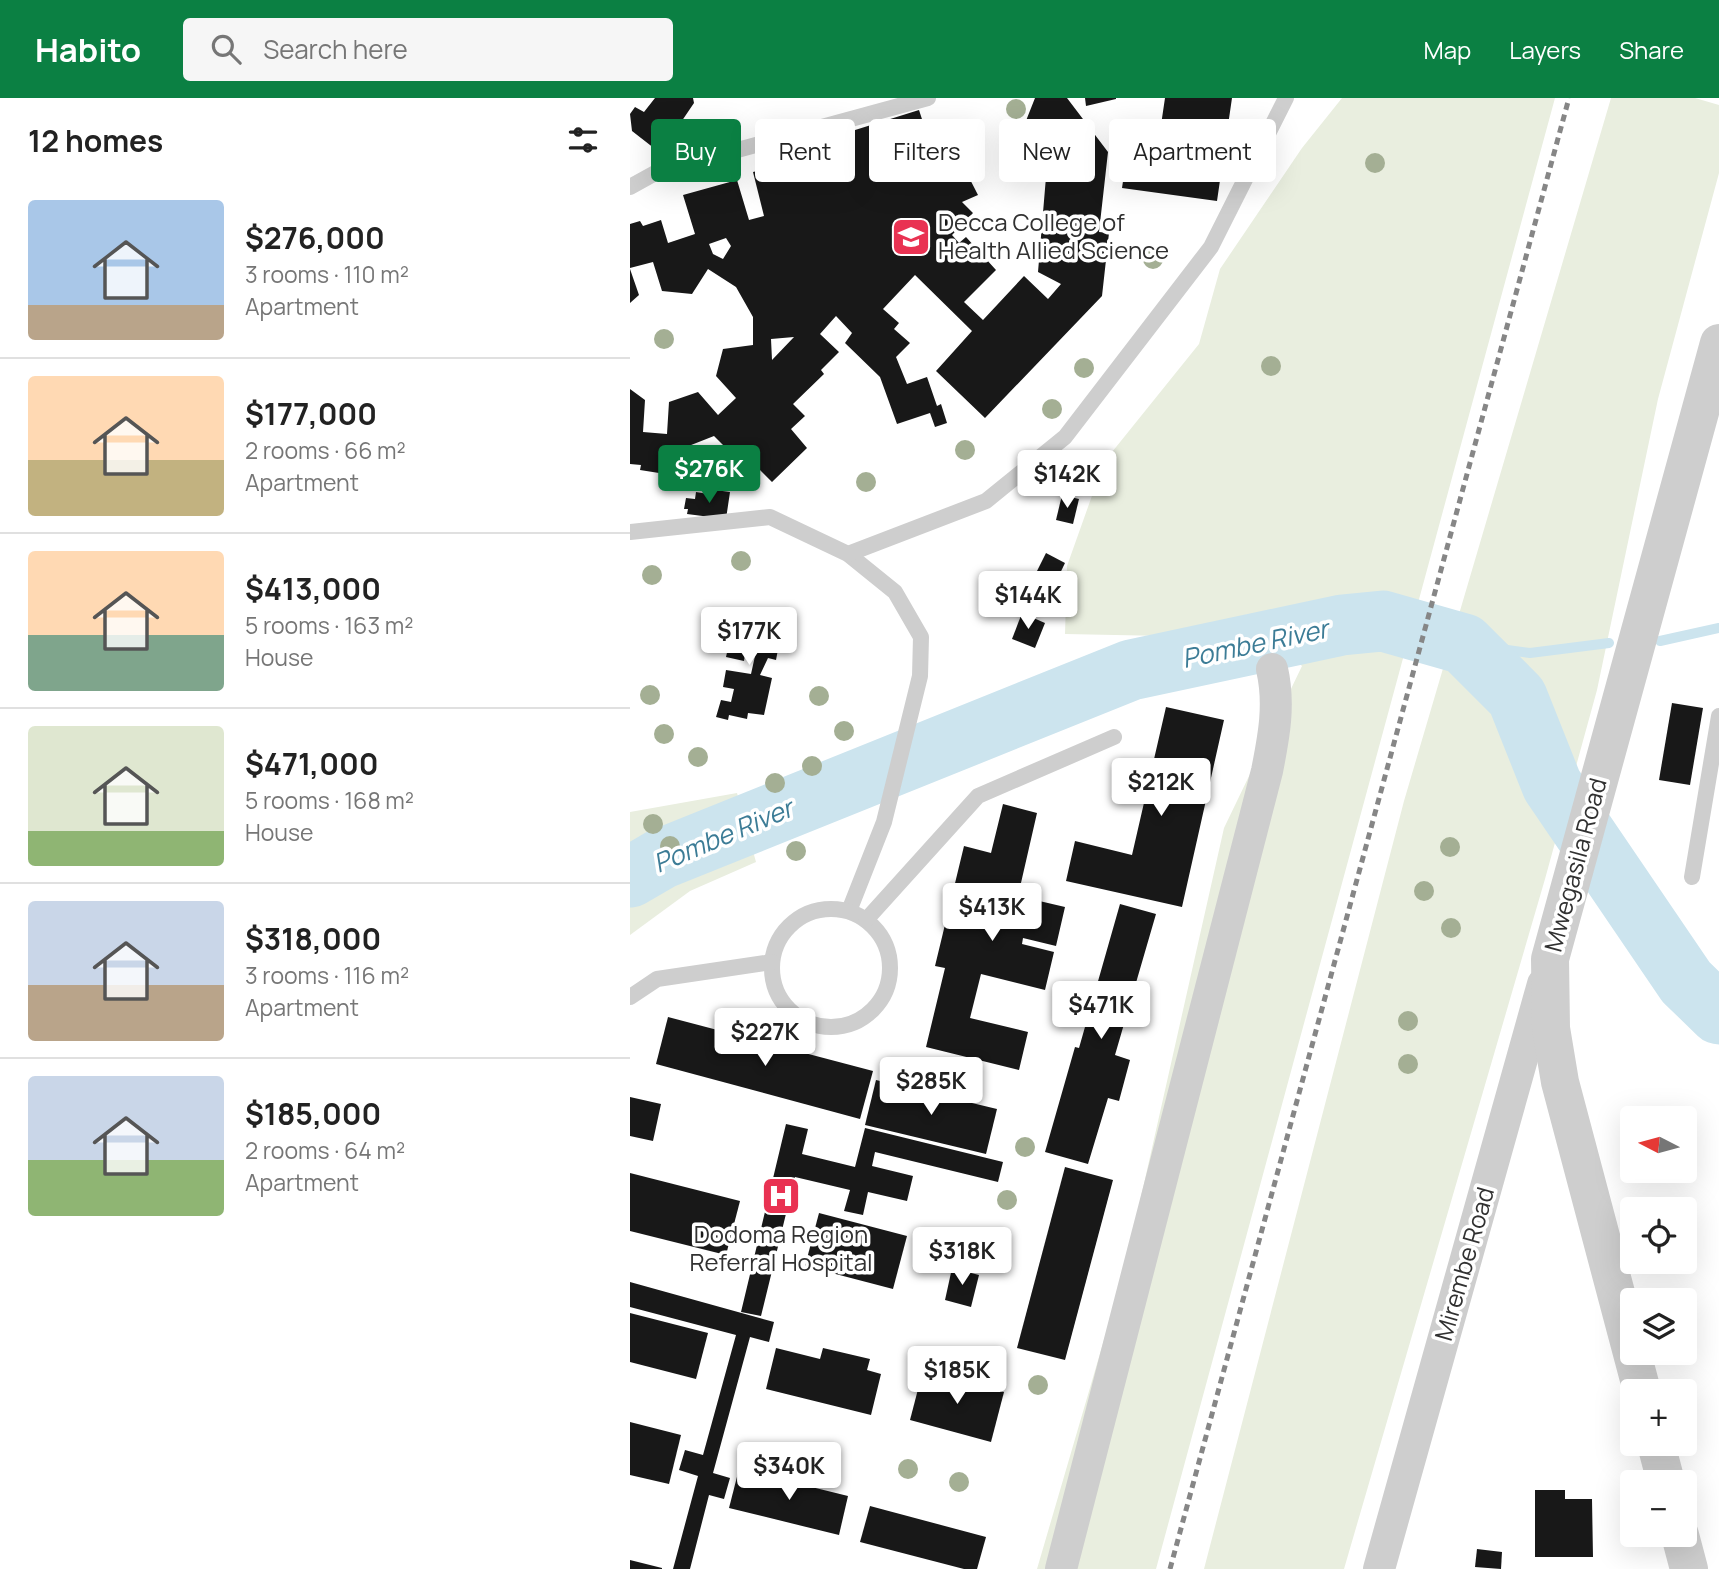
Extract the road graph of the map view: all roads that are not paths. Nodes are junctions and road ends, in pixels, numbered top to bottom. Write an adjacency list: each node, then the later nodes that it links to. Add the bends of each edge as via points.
1 (928, 98): 3 (lane, via 657,172)
2 (1286, 98): 7 (lane, via 1211,247 1065,437 986,501)
3 (630, 187)
4 (1719, 343): 5 (street, Mwegasila Road)
5 (1709, 420): 14 (street, Mwegasila Road, via 1595,794)
6 (630, 531): 7 (lane, via 770,517)
7 (848, 554): 12 (lane, via 895,592 921,637 920,676 884,822)
8 (1272, 669): 19 (street, via 1277,691 1267,771)
9 (1719, 716): 11 (lane)
10 (1114, 737): 13 (lane, via 978,796)
11 (1692, 877)
12 (849, 911): 13 (lane); 15 (lane, via 827,909 807,914 778,942)
13 (866, 920): 15 (lane, via 889,954 890,974 884,995 855,1023 836,1028 815,1026 797,1016 782,1002)
14 (1550, 959): 17 (street, Mwegasila Road, via 1550,1028 1560,1082); 20 (street, Mirembe Road)
15 (772, 962): 16 (lane, via 657,979)
16 (630, 997)
17 (1639, 1379)
18 (1683, 1547): 21 (street)
19 (1061, 1569)
20 (1379, 1569)
21 (1689, 1569)

